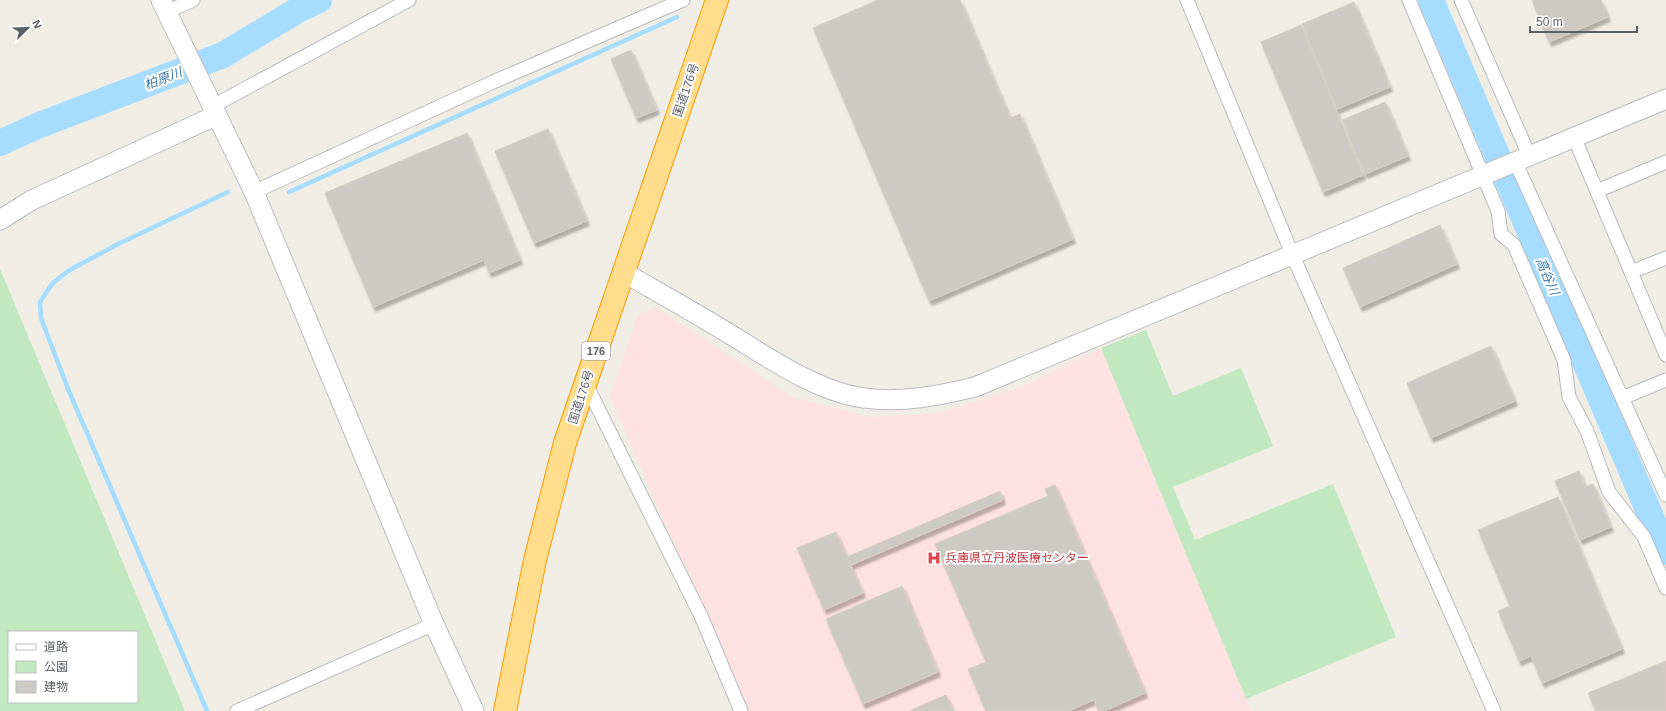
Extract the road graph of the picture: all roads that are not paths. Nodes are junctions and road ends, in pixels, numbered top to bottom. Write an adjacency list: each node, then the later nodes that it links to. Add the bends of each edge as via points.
1 (194, 0): 8 (street)
2 (409, 0): 10 (street)
3 (683, 0): 16 (street, via 493,82)
4 (717, 0): 20 (highway, 国道176号 / 176)
5 (1187, 0): 18 (street)
6 (1409, 0): 14 (street)
7 (1461, 0): 12 (street)
8 (164, 6): 10 (street)
9 (1666, 100): 11 (street)
10 (215, 110): 16 (street); 17 (street, via 32,200)
11 (1574, 137): 12 (street); 15 (street)
12 (1522, 158): 14 (street); 25 (street)
13 (1666, 162): 15 (street)
14 (1486, 173): 18 (street); 27 (street, via 1498,211 1501,234 1514,245 1564,360 1569,397 1587,431 1609,492 1644,537)
15 (1597, 190): 21 (street)
16 (254, 192): 28 (street)
17 (0, 220)
18 (1293, 256): 20 (street, via 975,386 932,397 894,400 863,398 827,388 778,364); 33 (street)
19 (1666, 258): 21 (street)
20 (623, 272): 24 (highway, 国道176号 / 176)
21 (1631, 272): 22 (street)
22 (1666, 354)
23 (1666, 380): 25 (street)
24 (585, 382): 31 (highway, 国道176号 / 176, via 565,443 535,560); 32 (street, via 701,616)
25 (1622, 398): 26 (street)
26 (1666, 495)
27 (1666, 588)
28 (434, 624): 29 (street); 30 (street)
29 (237, 711)
30 (474, 711)
31 (505, 711)
32 (741, 711)
33 (1494, 711)

